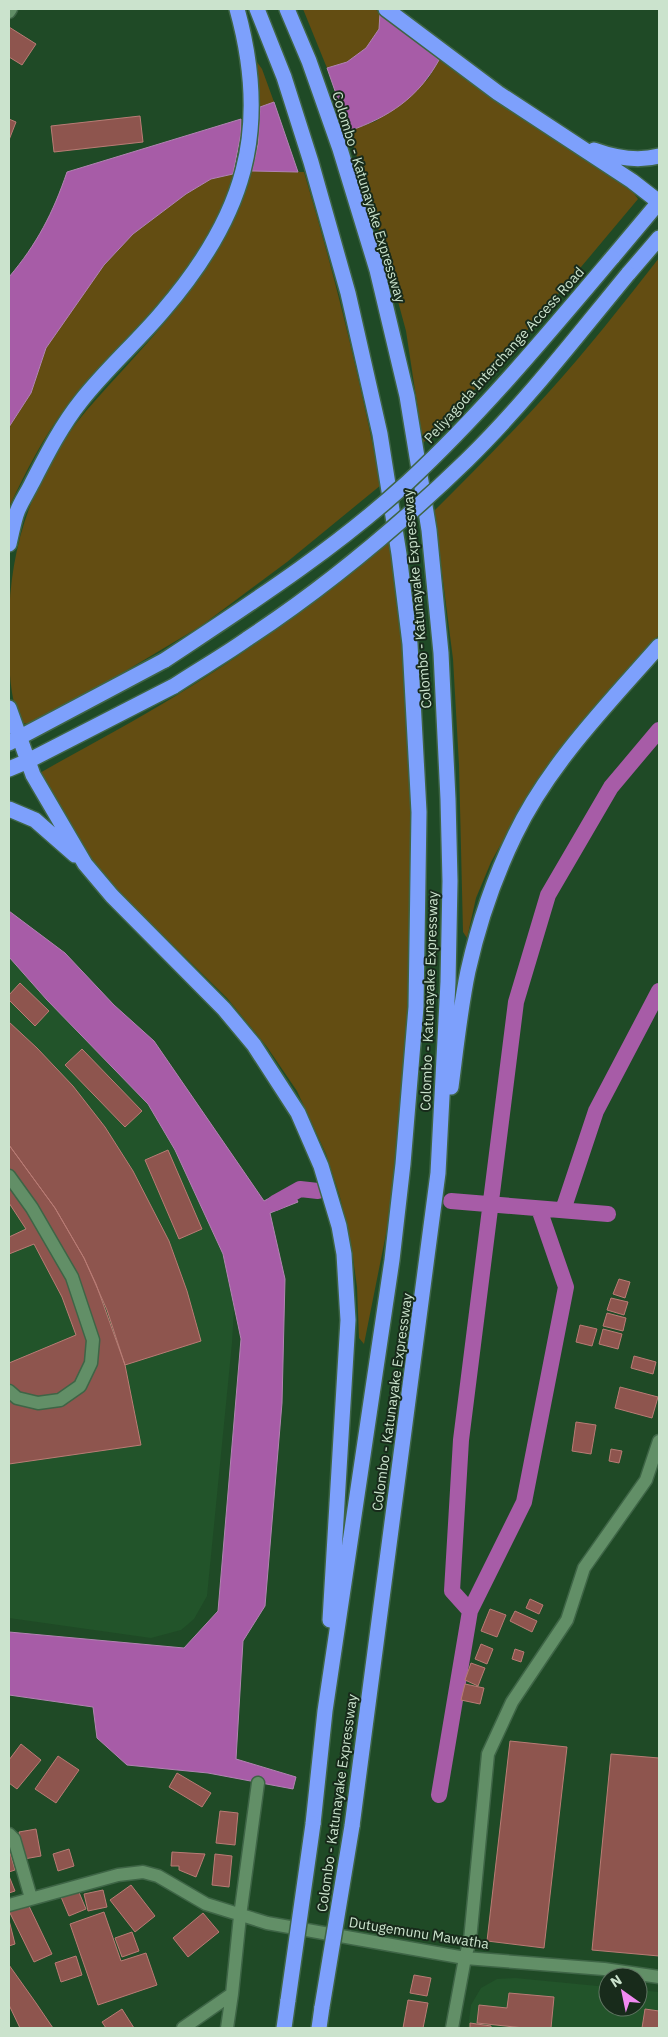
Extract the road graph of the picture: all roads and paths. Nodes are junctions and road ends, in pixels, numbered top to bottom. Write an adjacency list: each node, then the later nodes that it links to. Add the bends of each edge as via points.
1 (11, 9): 6 (street)
2 (237, 9): 11 (highway, via 248,55 252,131 238,188 219,233 162,312 80,401 16,513)
3 (256, 9): 23 (highway, Colombo - Katunayake Expressway, via 284,77 311,162 348,294 380,434 410,644 419,812 416,1007 402,1173)
4 (287, 9): 19 (highway, Colombo - Katunayake Expressway, via 340,150 377,270 407,396 429,530 441,653 450,881)
5 (387, 9): 7 (highway, via 446,55)
6 (9, 12)
7 (561, 135): 8 (highway, via 611,156 647,160); 9 (highway)
8 (659, 156)
9 (659, 202): 14 (highway, Peliyagoda Interchange Access Road, bridge, via 493,395 407,483 301,568 165,660)
10 (659, 238): 15 (highway, bridge, via 530,393 468,459 326,582 248,639 174,686)
11 (9, 544)
12 (659, 646): 19 (highway, via 551,775 515,834 485,909 468,971)
13 (9, 708): 14 (highway)
14 (14, 741): 15 (highway)
15 (28, 761): 16 (highway); 18 (highway)
16 (9, 769)
17 (9, 809): 18 (highway, via 35,820)
18 (85, 864): 23 (highway, via 112,896 224,1008 254,1045 298,1112 322,1166 344,1254 348,1320)
19 (438, 1173): 35 (highway, Colombo - Katunayake Expressway, bridge, via 352,1826)
20 (9, 1176): 21 (street, via 32,1208 72,1277 93,1340 92,1363 80,1386 60,1400 38,1403 17,1398)
21 (9, 1391)
22 (659, 1441): 29 (street, via 646,1480 584,1568 567,1620 512,1702 488,1754 470,1940)
23 (326, 1711): 34 (highway, Colombo - Katunayake Expressway, bridge)
24 (258, 1783): 28 (street)
25 (9, 1834): 26 (street, via 14,1839)
26 (31, 1898): 27 (street, Dutugemunu Mawatha); 28 (street, Dutugemunu Mawatha, via 118,1875 143,1872 158,1876 206,1904)
27 (9, 1905)
28 (240, 1916): 29 (street, Dutugemunu Mawatha); 31 (street)
29 (465, 1958): 30 (street, Dutugemunu Mawatha, via 604,1969); 36 (street)
30 (659, 1977)
31 (232, 1994): 32 (street); 33 (street)
32 (183, 2028)
33 (227, 2028)
34 (284, 2028)
35 (319, 2028)
36 (452, 2028)

